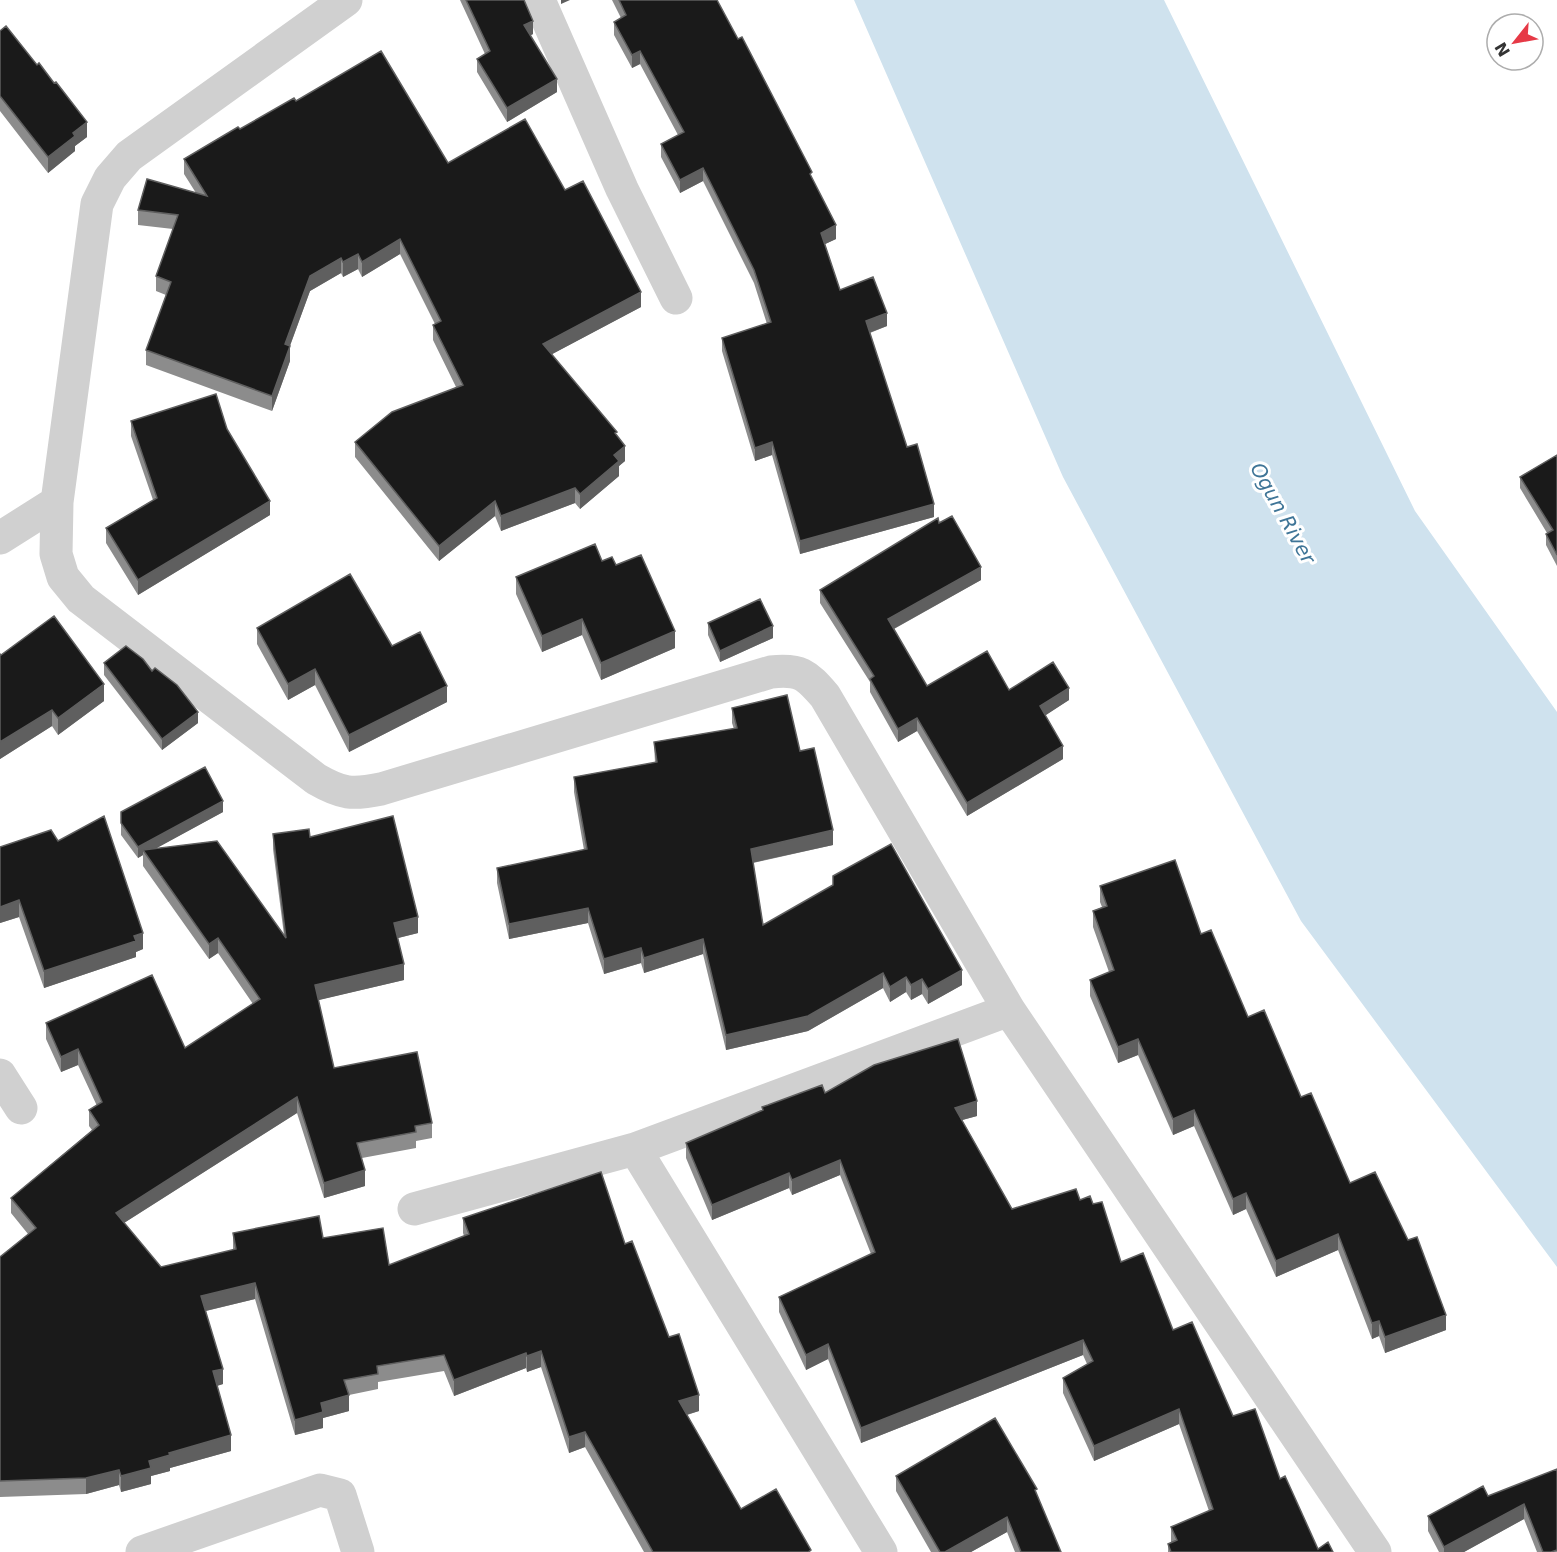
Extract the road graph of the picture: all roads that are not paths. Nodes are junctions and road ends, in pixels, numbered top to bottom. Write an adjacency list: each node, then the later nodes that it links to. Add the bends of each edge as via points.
1 (346, 0): 4 (street, via 129,156 110,178 97,204)
2 (539, 0): 3 (street, via 622,189)
3 (676, 298)
4 (57, 502): 5 (street); 6 (street, via 56,554 63,577 81,599 334,790 354,794 381,789 771,672 790,670 810,678 825,696)
5 (0, 538)
6 (1009, 1010): 9 (street); 14 (street)
7 (0, 1075): 8 (street)
8 (21, 1108)
9 (635, 1149): 10 (street); 13 (street)
10 (414, 1209)
11 (142, 1552): 12 (street, via 320,1490 340,1495)
12 (358, 1552)
13 (881, 1552)
14 (1375, 1552)

